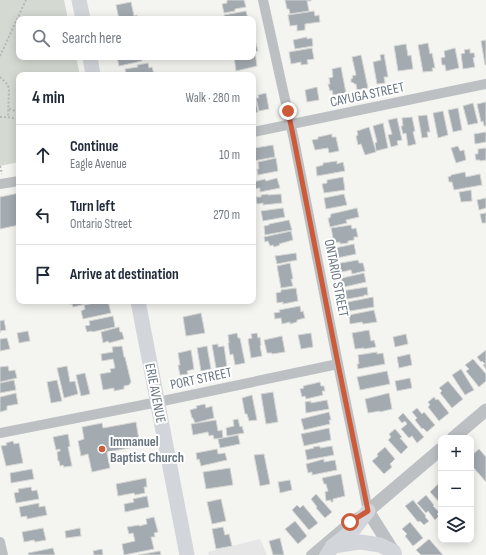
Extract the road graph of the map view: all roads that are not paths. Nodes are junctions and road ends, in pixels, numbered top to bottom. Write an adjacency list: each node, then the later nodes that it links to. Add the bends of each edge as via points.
1 (79, 0): 3 (main road)
2 (263, 0): 7 (street, ONTARIO STREET)
3 (82, 16)
4 (91, 60): 5 (main road)
5 (93, 72)
6 (486, 84): 7 (street, CAYUGA STREET)
7 (291, 124): 8 (street, CAYUGA STREET); 12 (street, ONTARIO STREET)
8 (256, 131)
9 (16, 181): 10 (street)
10 (0, 184)
11 (139, 304): 13 (main road, ERIE AVENUE)
12 (338, 364): 13 (street, PORT STREET); 18 (street, ONTARIO STREET)
13 (158, 402): 15 (street, PORT STREET); 23 (main road, ERIE AVENUE)
14 (486, 410): 16 (street)
15 (0, 433)
16 (457, 435)
17 (438, 451): 18 (street)
18 (368, 511): 20 (main road, via 354,530); 21 (street, ONTARIO STREET); 24 (street, via 350,522)
19 (0, 542): 22 (street)
20 (330, 551): 21 (main road, via 360,542 380,545)
21 (395, 553)
22 (3, 555)
23 (187, 555)
24 (311, 555)

